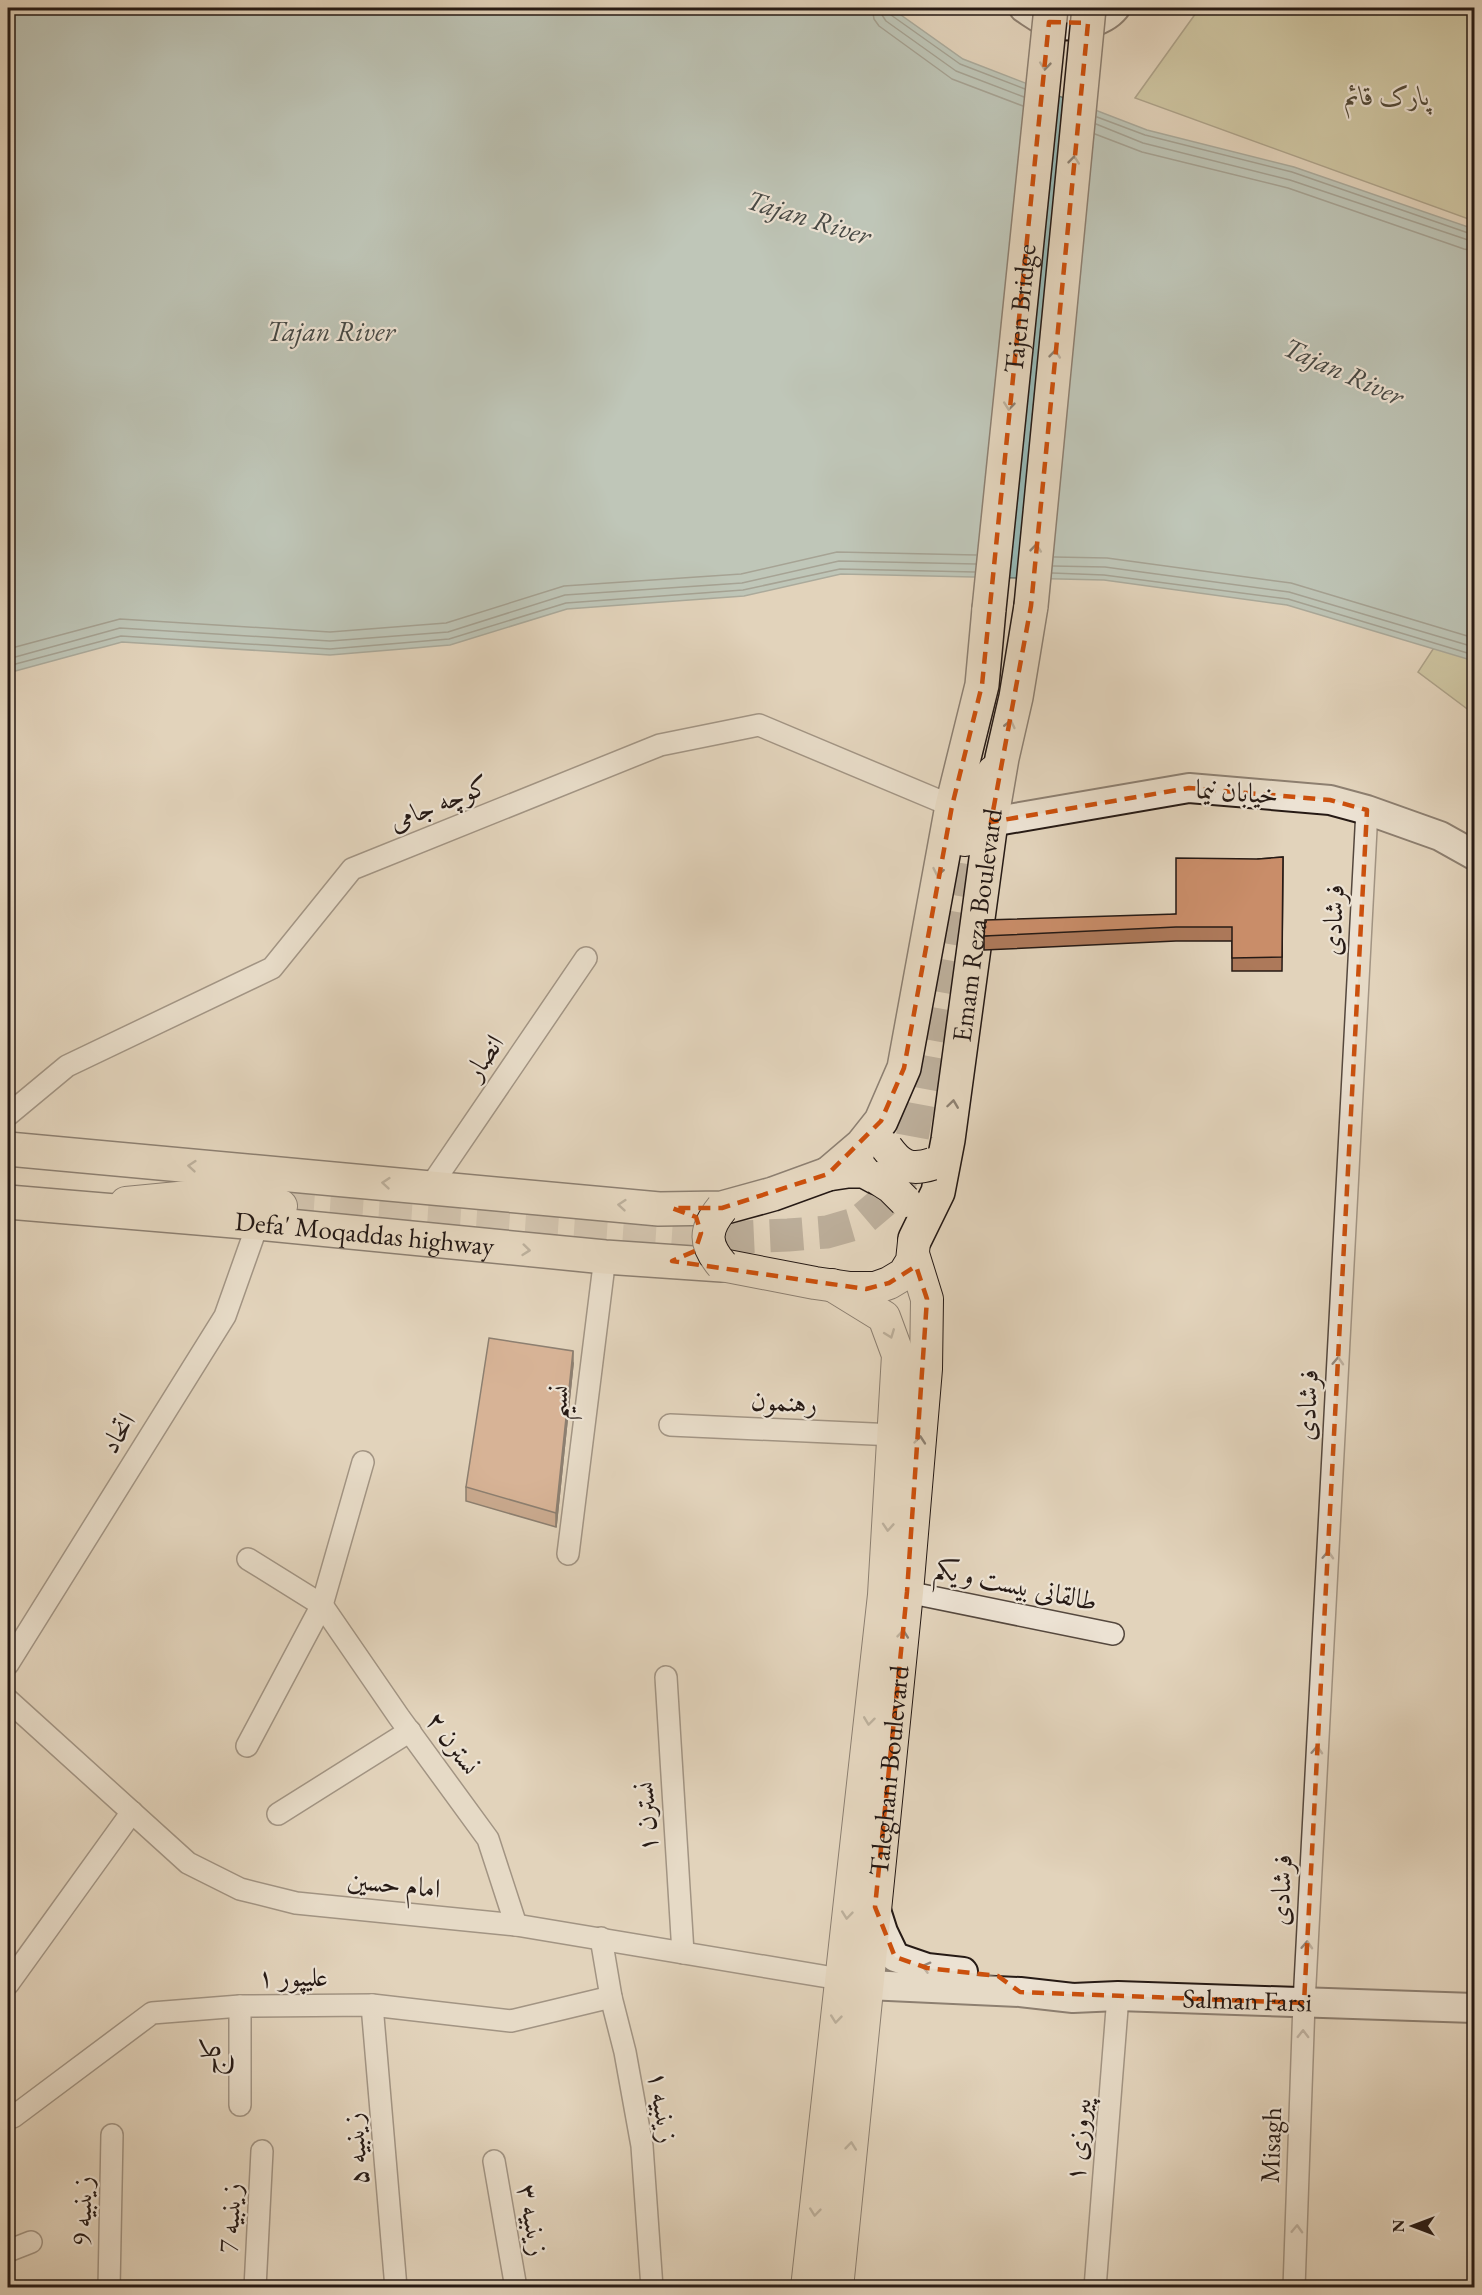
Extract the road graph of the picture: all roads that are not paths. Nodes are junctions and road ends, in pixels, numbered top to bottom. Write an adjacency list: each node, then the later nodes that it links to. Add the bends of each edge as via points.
1 (1024, 8): 4 (street, via 1052,24 1083,25)
2 (1050, 8): 6 (highway, Tajen Bridge, one-way to 6, bridge)
3 (1089, 8): 5 (highway, Tajen Bridge, one-way to 3, bridge)
4 (1115, 8)
5 (1030, 606): 9 (highway, Emam Reza Boulevard, one-way to 5, via 998,790)
6 (989, 609): 7 (highway, Emam Reza Boulevard, via 982,685)
7 (952, 806): 12 (street, کوچه جامی, via 759,725 660,745 352,869 272,968 67,1066); 13 (highway, Emam Reza Boulevard, one-way to 13, via 904,1068)
8 (1367, 810): 9 (street, خیابان نیما, via 1330,800 1189,788); 10 (street, خیابان نیما, via 1440,836); 50 (street, فرشادی, one-way to 8)
9 (978, 831): 15 (highway, Emam Reza Boulevard, one-way to 9)
10 (1474, 855)
11 (586, 958): 18 (street, انصار)
12 (8, 1115)
13 (884, 1115): 16 (main road); 17 (highway, Emam Reza Boulevard, via 862,1145)
14 (8, 1149): 18 (highway, Defa' Moqaddas highway, one-way to 14)
15 (940, 1150): 16 (main road, bridge, via 918,1168 898,1162); 22 (highway, Emam Reza Boulevard, via 938,1192)
16 (882, 1163): 17 (highway, via 864,1171); 22 (main road, Taleghani Boulevard, bridge, via 891,1187 905,1201)
17 (828, 1174): 20 (highway, via 773,1194)
18 (430, 1187): 20 (highway, Defa' Moqaddas highway, one-way to 18)
19 (8, 1202): 21 (highway, Defa' Moqaddas highway)
20 (697, 1211): 24 (main road, bridge, via 714,1219 708,1236 712,1254)
21 (270, 1215): 23 (highway, Defa' Moqaddas highway, one-way to 23); 34 (street, اتحاد, via 225,1316)
22 (914, 1247): 25 (main road, via 909,1268 882,1286 866,1289); 31 (main road, Taleghani Boulevard, one-way to 22, via 927,1349 927,1299)
23 (605, 1257): 24 (highway, Defa' Moqaddas highway); 29 (street, نسیم)
24 (697, 1259): 25 (main road)
25 (832, 1285): 27 (main road, Taleghani Boulevard, one-way to 27, via 884,1317 898,1355)
26 (670, 1425): 27 (street, رهنمون)
27 (895, 1435): 45 (main road, Taleghani Boulevard, one-way to 45)
28 (363, 1462): 32 (street)
29 (568, 1554)
30 (248, 1560): 32 (street)
31 (907, 1592): 33 (street, طالقانی بیست و یکم); 41 (main road, Taleghani Boulevard, one-way to 31)
32 (322, 1605): 37 (street, نسترن ۲); 38 (street)
33 (1113, 1634)
34 (8, 1664)
35 (666, 1677): 44 (street, نسترن ۱)
36 (8, 1700): 39 (street, امام حسین)
37 (410, 1731): 40 (street); 42 (street, نسترن ۲, via 488,1839)
38 (247, 1746)
39 (132, 1812): 42 (street, امام حسین, via 188,1863 240,1889 296,1903); 46 (street)
40 (278, 1814)
41 (875, 1907): 45 (main road, Taleghani Boulevard); 47 (street, Salman Farsi, one-way to 41, via 998,1976 927,1968 896,1957)
42 (516, 1925): 43 (street, امام حسین)
43 (601, 1938): 44 (street, امام حسین); 49 (street, زینبیه ۱)
44 (683, 1953): 45 (street, امام حسین)
45 (850, 1975): 47 (street, Salman Farsi); 66 (main road, Taleghani Boulevard, one-way to 66); 67 (main road, Taleghani Boulevard, one-way to 45)
46 (8, 1984)
47 (1020, 1992): 48 (street, Salman Farsi, via 1073,1998)
48 (1118, 1996): 50 (street, Salman Farsi); 68 (street, پیروزی ١)
49 (611, 1997): 51 (street, علیپور ۱, via 511,2020); 65 (street, زینبیه ۱, via 642,2145)
50 (1304, 2003): 53 (street, Salman Farsi); 69 (street, Misagh, one-way to 50)
51 (372, 2005): 52 (street, علیپور ۱); 63 (street, زینبیه ۵)
52 (240, 2006): 54 (street, کاج); 55 (street, علیپور ۱, via 152,2013 13,2117)
53 (1474, 2008)
54 (240, 2105)
55 (8, 2113)
56 (112, 2135): 61 (street, زینبیه 9)
57 (262, 2151): 62 (street, زینبیه 7)
58 (494, 2161): 64 (street, زینبیه ۳)
59 (31, 2242): 60 (street)
60 (8, 2251)
61 (109, 2288)
62 (255, 2288)
63 (396, 2288)
64 (516, 2288)
65 (652, 2288)
66 (807, 2288)
67 (837, 2288)
68 (1095, 2288)
69 (1294, 2288)

